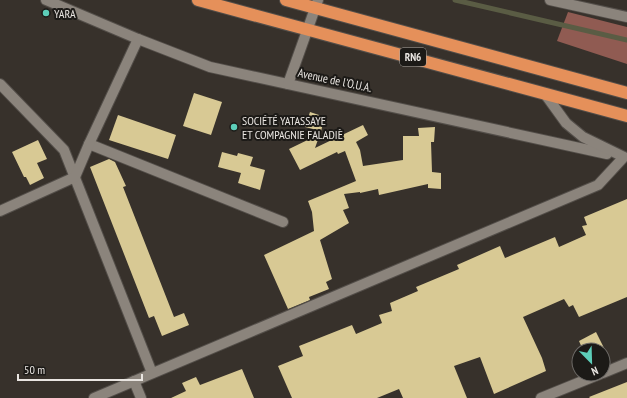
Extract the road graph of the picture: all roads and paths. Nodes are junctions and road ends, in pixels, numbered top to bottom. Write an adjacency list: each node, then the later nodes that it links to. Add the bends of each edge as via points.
1 (46, 0): 8 (street, Avenue de l'O.U.A.)
2 (198, 0): 7 (highway, RN6)
3 (286, 0): 5 (highway, RN6)
4 (550, 0): 6 (street)
5 (317, 4): 7 (street); 11 (highway, RN6)
6 (627, 17)
7 (309, 28): 10 (street); 12 (highway, RN6)
8 (138, 39): 10 (street, Avenue de l'O.U.A., via 210,67); 14 (street)
9 (0, 84): 16 (street, via 64,150)
10 (288, 84): 15 (street, Avenue de l'O.U.A.)
11 (627, 93)
12 (545, 94): 13 (highway, RN6); 15 (street, via 566,123 582,137)
13 (627, 116)
14 (89, 144): 16 (street); 18 (street)
15 (626, 158): 21 (street, via 598,185)
16 (76, 177): 17 (street); 21 (street)
17 (0, 211)
18 (284, 222)
19 (627, 363): 20 (street)
20 (611, 370)
21 (152, 373): 22 (street)
22 (134, 381): 24 (street); 25 (street)
23 (580, 382): 26 (street)
24 (94, 398)
25 (141, 398)
26 (541, 398)

